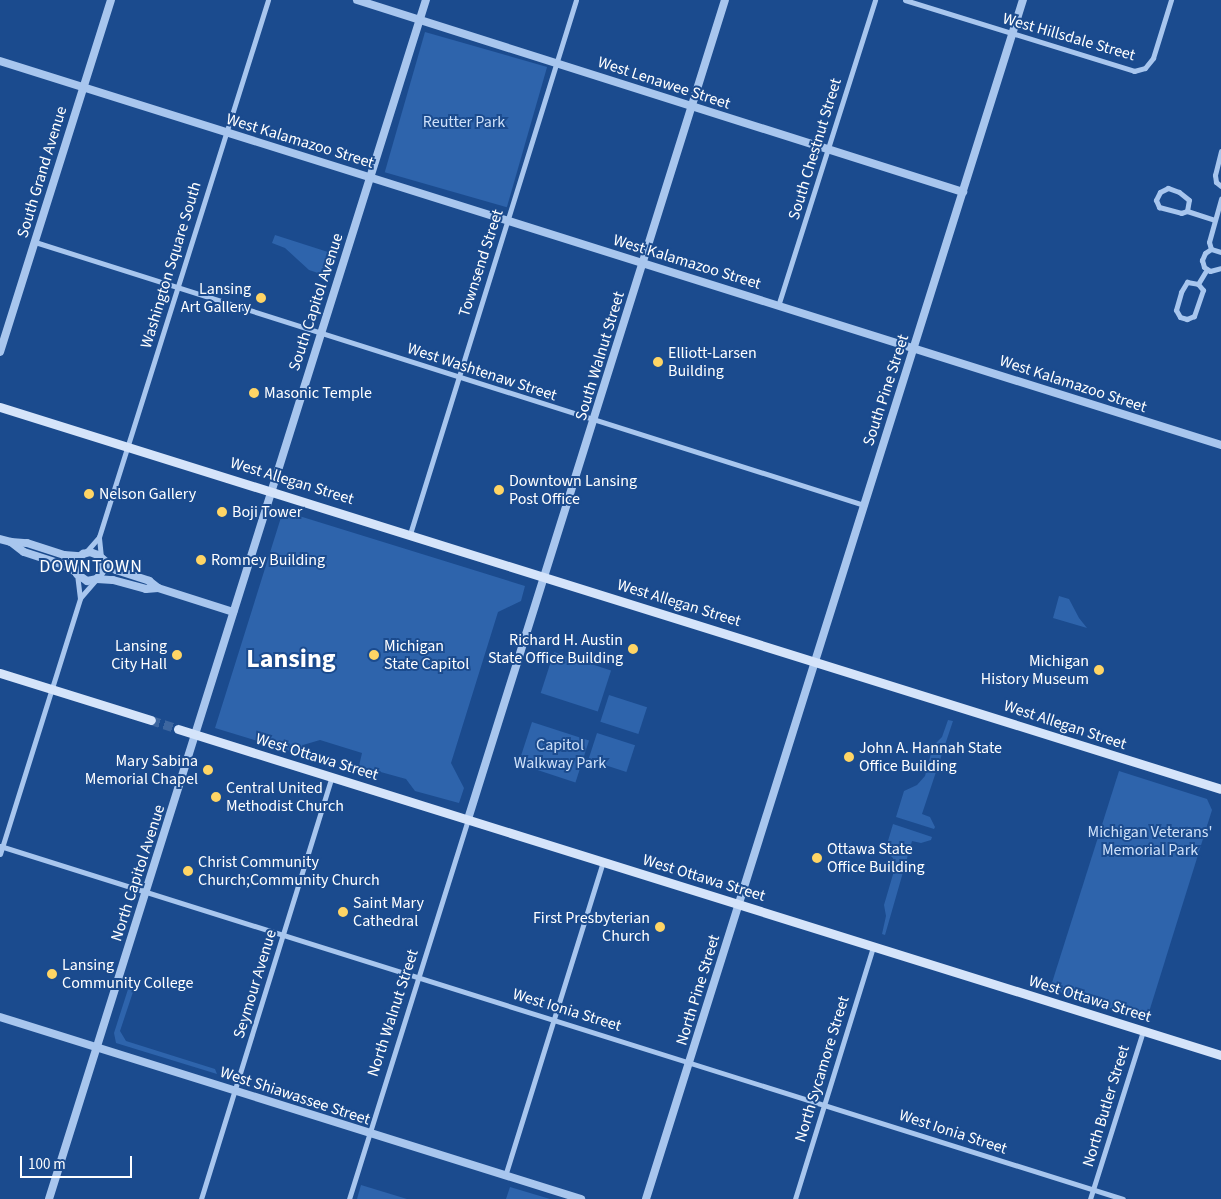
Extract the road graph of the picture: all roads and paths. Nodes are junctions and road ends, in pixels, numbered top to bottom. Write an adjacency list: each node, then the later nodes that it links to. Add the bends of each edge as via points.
1 (111, 0): 15 (street, South Grand Avenue)
2 (268, 0): 17 (street, Washington Square South)
3 (357, 0): 11 (street, West Lenawee Street)
4 (426, 0): 11 (street, South Capitol Avenue)
5 (576, 0): 14 (street, Townsend Street)
6 (725, 0): 16 (street, South Walnut Street)
7 (874, 0): 18 (street, South Chestnut Street)
8 (905, 0): 12 (street, West Hillsdale Street)
9 (1023, 0): 12 (street, South Pine Street)
10 (1171, 0): 12 (street, West Hillsdale Street, via 1153,58 1140,70 1128,71)
11 (420, 20): 14 (street, West Lenawee Street); 20 (street, South Capitol Avenue)
12 (1012, 34): 22 (street, South Pine Street)
13 (0, 62): 15 (street, West Kalamazoo Street)
14 (556, 63): 16 (street, West Lenawee Street); 25 (street, Townsend Street)
15 (83, 88): 17 (street, West Kalamazoo Street); 27 (street, South Grand Avenue)
16 (692, 106): 18 (street, West Lenawee Street); 30 (street, South Walnut Street)
17 (226, 133): 20 (street, West Kalamazoo Street); 34 (street, Washington Square South)
18 (828, 149): 22 (street, West Lenawee Street); 35 (street, South Chestnut Street)
19 (1221, 151): 21 (street, via 1215,175)
20 (371, 178): 25 (street, West Kalamazoo Street); 36 (street, South Capitol Avenue)
21 (1221, 186)
22 (963, 192): 37 (street, South Pine Street)
23 (1221, 199): 26 (street)
24 (1187, 212): 24 (street, via 1159,207 1156,200 1160,192 1168,188 1179,192 1189,200); 26 (street)
25 (508, 220): 30 (street, West Kalamazoo Street); 39 (street, Townsend Street)
26 (1214, 220): 28 (street, via 1209,242)
27 (35, 242): 34 (street, West Washtenaw Street); 38 (street, South Grand Avenue)
28 (1211, 249): 29 (street); 32 (street, via 1203,256)
29 (1221, 252)
30 (644, 263): 35 (street, West Kalamazoo Street); 41 (street, South Walnut Street)
31 (1221, 268): 32 (street, via 1213,272)
32 (1207, 270): 33 (street)
33 (1198, 284): 33 (street, via 1187,282 1181,292 1176,310 1180,317 1194,316 1203,290)
34 (178, 288): 36 (street, West Washtenaw Street); 42 (street, Washington Square South)
35 (778, 306): 37 (street, West Kalamazoo Street)
36 (320, 334): 39 (street, West Washtenaw Street); 44 (street, South Capitol Avenue)
37 (914, 348): 43 (street, West Kalamazoo Street); 45 (street, South Pine Street)
38 (0, 352)
39 (458, 378): 41 (street, West Washtenaw Street); 46 (street, Townsend Street)
40 (0, 407): 42 (main road, West Allegan Street)
41 (594, 420): 45 (street, West Washtenaw Street); 53 (street, South Walnut Street)
42 (127, 445): 44 (main road, West Allegan Street); 47 (street, Washington Square South)
43 (1221, 445)
44 (270, 490): 46 (main road, West Allegan Street); 57 (street, South Capitol Avenue)
45 (864, 505): 58 (street, South Pine Street)
46 (410, 534): 53 (main road, West Allegan Street)
47 (99, 538): 50 (street, Washington Square South); 51 (street, Washington Square South)
48 (0, 539): 49 (street)
49 (11, 542): 50 (street, via 27,543 64,555); 52 (street, via 24,552 62,564)
50 (83, 554): 51 (street, via 94,553); 52 (street, via 75,563)
51 (102, 559): 54 (street, via 104,569); 55 (street, via 116,570 149,581)
52 (76, 573): 54 (street, via 86,581); 56 (street)
53 (545, 576): 58 (main road, West Allegan Street); 62 (street, South Walnut Street)
54 (96, 580): 55 (street, via 113,580 146,589); 56 (street)
55 (158, 588): 57 (street)
56 (80, 598): 60 (street)
57 (233, 612): 64 (street, North Capitol Avenue)
58 (814, 661): 66 (street, South Pine Street); 67 (main road, West Allegan Street)
59 (0, 673): 60 (main road)
60 (51, 689): 61 (main road); 69 (street)
61 (151, 720)
62 (500, 720): 68 (street, North Walnut Street)
63 (178, 729): 64 (main road, West Ottawa Street)
64 (195, 734): 65 (main road, West Ottawa Street); 72 (street, North Capitol Avenue)
65 (332, 777): 68 (main road, West Ottawa Street); 74 (street, Seymour Avenue)
66 (775, 788): 73 (street, North Pine Street)
67 (1221, 788)
68 (468, 820): 71 (main road, West Ottawa Street); 76 (street, North Walnut Street)
69 (1, 846): 70 (street); 72 (street, West Ionia Street)
70 (0, 854)
71 (603, 862): 73 (main road, West Ottawa Street); 78 (street)
72 (146, 891): 74 (street, West Ionia Street); 80 (street, North Capitol Avenue)
73 (739, 905): 75 (main road, West Ottawa Street); 82 (street, North Pine Street)
74 (283, 934): 76 (street, West Ionia Street); 83 (street, Seymour Avenue)
75 (873, 947): 79 (main road, West Ottawa Street); 84 (street, North Sycamore Street)
76 (418, 976): 78 (street, West Ionia Street); 85 (street, North Walnut Street)
77 (0, 1017): 80 (street, West Shiawassee Street)
78 (554, 1019): 82 (street, West Ionia Street); 86 (street)
79 (1143, 1031): 81 (main road, West Ottawa Street); 87 (street, North Butler Street)
80 (97, 1047): 83 (street, West Shiawassee Street); 88 (street, North Capitol Avenue)
81 (1221, 1055)
82 (690, 1062): 84 (street, West Ionia Street); 92 (street, North Pine Street)
83 (234, 1091): 85 (street, West Shiawassee Street); 89 (street, Seymour Avenue)
84 (825, 1104): 87 (street, West Ionia Street); 93 (street, North Sycamore Street)
85 (370, 1134): 86 (street, West Shiawassee Street); 90 (street, North Walnut Street)
86 (505, 1176): 91 (street, West Shiawassee Street)
87 (1093, 1190): 94 (street, North Butler Street); 95 (street, West Ionia Street)
88 (49, 1199)
89 (201, 1199)
90 (349, 1199)
91 (582, 1199)
92 (646, 1199)
93 (795, 1199)
94 (1090, 1199)
95 (1123, 1199)

